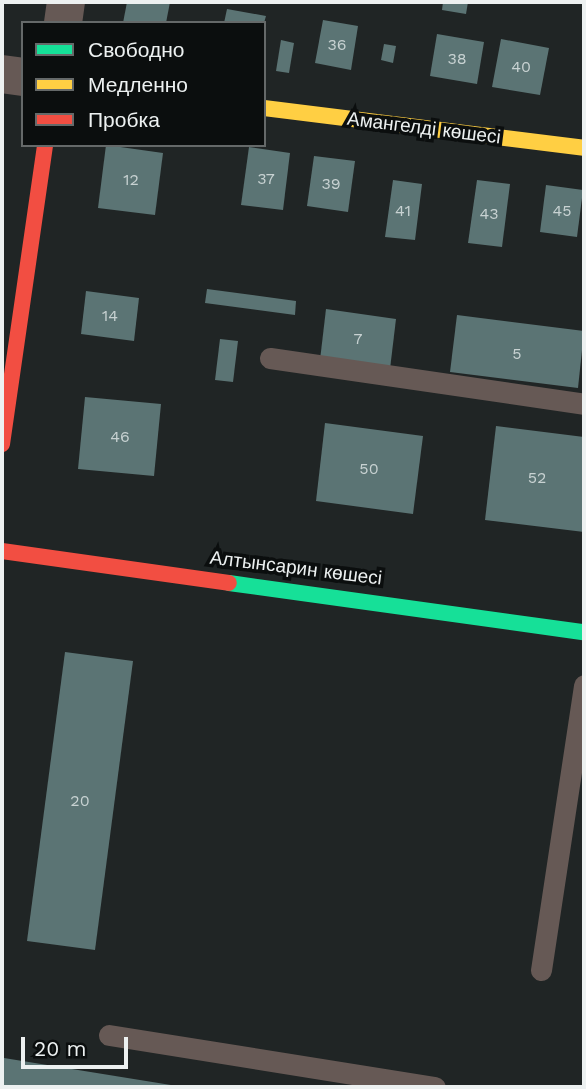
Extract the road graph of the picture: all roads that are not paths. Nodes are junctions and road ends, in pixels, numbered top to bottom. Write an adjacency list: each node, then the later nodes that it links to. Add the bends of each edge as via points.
1 (66, 2): 2 (street)
2 (63, 21)
3 (2, 74): 4 (street)
4 (21, 77)
5 (266, 108): 7 (street, Амангелді көшесі)
6 (45, 147): 10 (street)
7 (584, 148)
8 (271, 358): 9 (lane)
9 (584, 404)
10 (2, 444)
11 (2, 551): 12 (street, Алтынсарин көшесі)
12 (584, 632)
13 (584, 685): 14 (lane)
14 (541, 970)
15 (109, 1035): 16 (lane)
16 (435, 1087)

